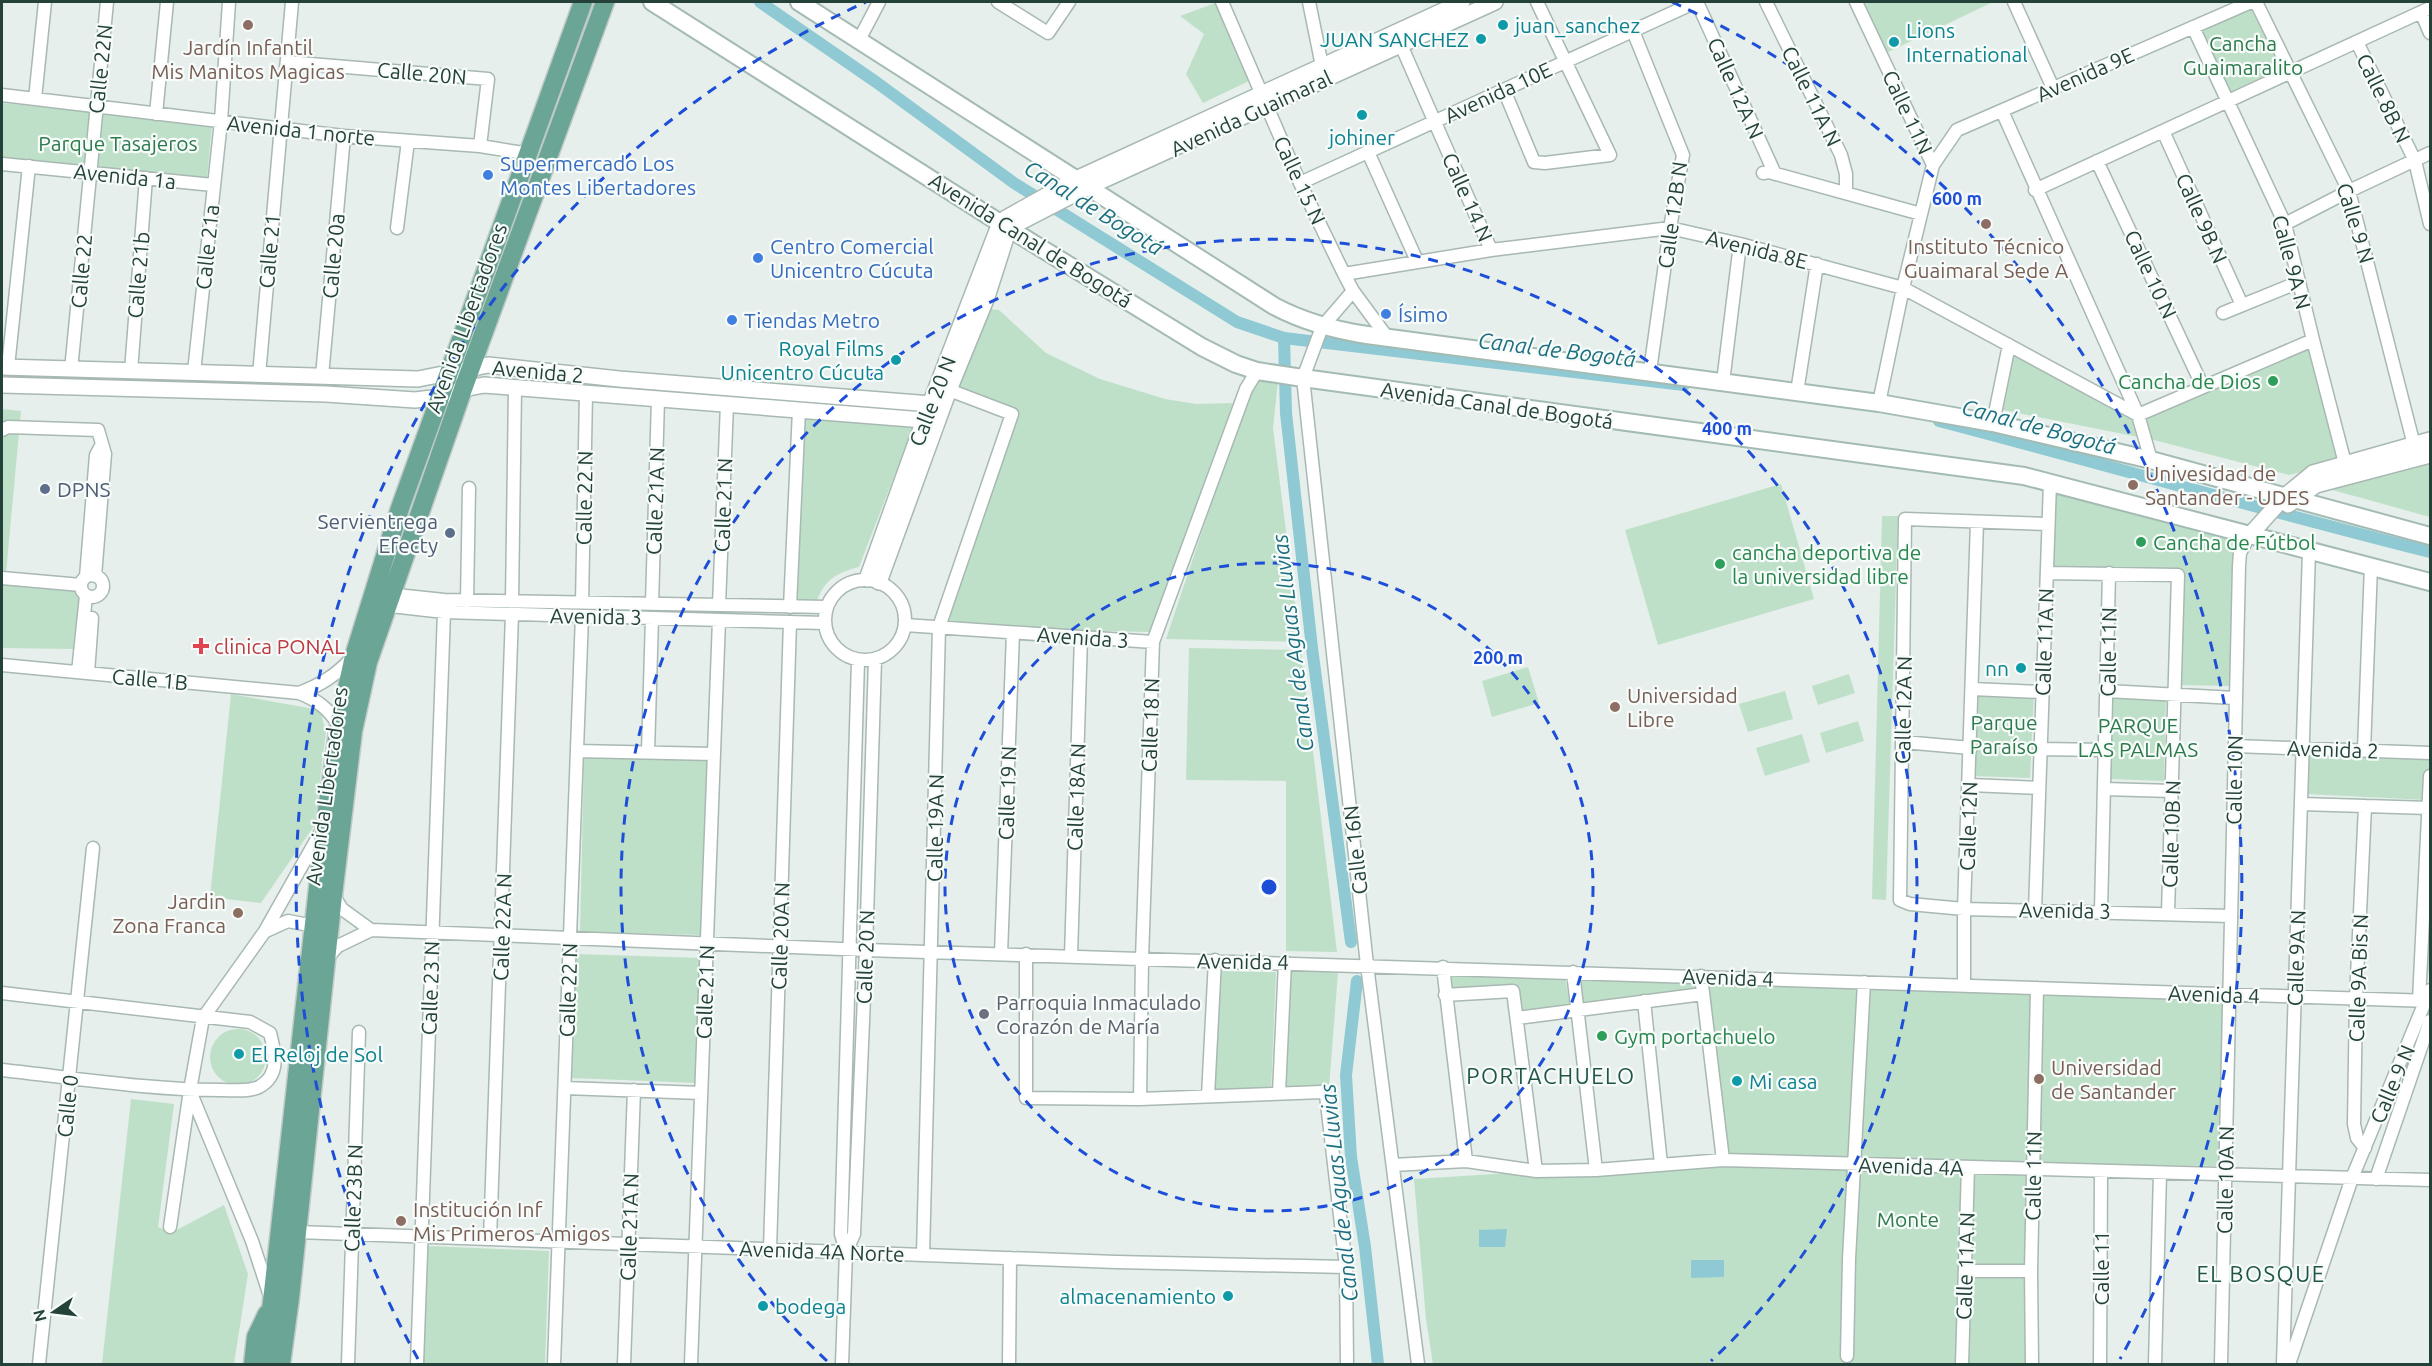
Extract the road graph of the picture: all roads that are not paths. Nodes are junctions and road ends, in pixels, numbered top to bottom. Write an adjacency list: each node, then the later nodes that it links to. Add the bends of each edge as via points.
1 (45, 2): 38 (street)
2 (107, 2): 41 (street, Calle 22N)
3 (167, 2): 43 (street)
4 (229, 2): 44 (street, Calle 21a)
5 (292, 2): 31 (street, Calle 21)
6 (583, 2): 53 (main road, Avenida Libertadores)
7 (605, 2): 88 (main road, Avenida Libertadores)
8 (652, 2): 68 (main road, Avenida Canal de Bogotá)
9 (799, 2): 28 (main road)
10 (879, 2): 28 (street)
11 (998, 2): 12 (street, via 1048,33)
12 (1069, 2)
13 (1222, 2): 39 (street, Calle 15 N)
14 (1309, 2): 33 (street)
15 (1462, 2): 33 (street, Avenida Guaimaral)
16 (1495, 2): 30 (street, Avenida Guaimaral)
17 (1537, 2): 32 (street)
18 (1697, 2): 26 (street, Avenida 10E); 66 (street, Calle 12A N, via 1769,174)
19 (1766, 2): 66 (street, Calle 11A N, via 1841,155)
20 (1856, 2): 57 (street, Calle 11N)
21 (2014, 2): 35 (street)
22 (2251, 2): 25 (street, Avenida 9E)
23 (2256, 2): 34 (street, Calle 9 N)
24 (2426, 10): 27 (street); 29 (street)
25 (2193, 27): 35 (street, Avenida 9E); 40 (street, Calle 9A N)
26 (1633, 31): 32 (street, Avenida 10E); 72 (street, Calle 12B N, via 1683,155)
27 (2430, 33)
28 (859, 40): 63 (main road)
29 (2357, 42): 34 (street); 54 (street, Calle 8B N)
30 (1401, 45): 39 (street, Avenida Guaimaral); 45 (street, Calle 14 N)
31 (287, 62): 46 (street, Calle 21); 50 (street, Calle 20N, via 488,79)
32 (1566, 62): 36 (street, Avenida 10E); 36 (street, via 1610,155 1534,162)
33 (1322, 66): 39 (street, Avenida Guaimaral)
34 (2291, 72): 40 (street); 65 (street, Calle 9 N)
35 (2054, 88): 42 (street, Avenida 9E)
36 (1504, 90): 45 (street, Avenida 10E)
37 (2, 95): 38 (street, Avenida 1 norte)
38 (35, 99): 41 (street, Avenida 1 norte)
39 (1264, 100): 61 (street, Calle 15 N); 63 (street, Avenida Guaimaral)
40 (2228, 101): 47 (street); 69 (street, Calle 9A N)
41 (97, 107): 43 (street, Avenida 1 norte); 59 (street, Calle 22N)
42 (2002, 111): 57 (street, Avenida 9E, via 1958,130); 64 (street)
43 (156, 114): 44 (street, Avenida 1 norte)
44 (221, 121): 46 (street, Avenida 1 norte); 62 (street, Calle 21a)
45 (1435, 122): 51 (street, Avenida 10E); 74 (street, Calle 14 N)
46 (279, 127): 48 (street, Avenida 1 norte); 96 (street, Calle 21)
47 (2163, 131): 55 (street); 81 (street, Calle 9B N)
48 (344, 136): 49 (street, Avenida 1 norte); 97 (street, Calle 20a)
49 (408, 141): 50 (street, Avenida 1 norte); 71 (street)
50 (480, 146): 53 (street, Avenida 1 norte)
51 (1368, 152): 61 (street, Avenida 10E); 75 (street)
52 (2430, 153): 54 (street)
53 (530, 154): 94 (main road, Avenida Libertadores)
54 (2415, 160): 65 (street); 70 (street, Calle 8B N)
55 (2097, 161): 64 (street); 100 (street, Calle 10 N)
56 (2, 164): 58 (street, Avenida 1a)
57 (1933, 165): 67 (street, Calle 11N)
58 (29, 166): 59 (street, Avenida 1a); 87 (street)
59 (90, 173): 60 (street, Avenida 1a); 89 (street, Calle 22)
60 (146, 178): 62 (street, Avenida 1a); 90 (street, Calle 21b)
61 (1300, 183): 77 (street, Calle 15 N)
62 (213, 185): 92 (street, Calle 21a)
63 (1077, 186): 68 (street, Avenida Guaimaral); 83 (main road)
64 (2035, 190): 112 (street)
65 (2349, 191): 69 (street); 117 (street, Calle 9 N)
66 (1846, 193): 67 (street)
67 (1921, 214): 79 (street, Calle 11N)
68 (1008, 223): 93 (main road, Avenida Canal de Bogotá, via 1203,346 1236,364); 103 (street, Calle 20 N, via 987,297); 110 (street, Calle 20 N)
69 (2286, 224): 78 (street, Calle 9A N)
70 (2430, 224)
71 (397, 228)
72 (1670, 228): 73 (street, Avenida 8E); 74 (street, Avenida 8E); 91 (street, Calle 12B N)
73 (1740, 244): 76 (street, Avenida 8E); 98 (street)
74 (1491, 250): 75 (street, Avenida 8E)
75 (1417, 261): 77 (street, Avenida 8E)
76 (1817, 264): 79 (street, Avenida 8E); 104 (street)
77 (1344, 274): 80 (street, Calle 15 N)
78 (2300, 282): 81 (street); 85 (street, Calle 9A N)
79 (1903, 288): 86 (street, Avenida 8E); 108 (street, Calle 11N)
80 (1353, 291): 83 (street); 84 (street, Calle 15 N)
81 (2241, 305): 82 (street)
82 (2223, 314)
83 (1320, 332): 84 (main road); 95 (street, Calle 16N)
84 (1387, 337): 91 (main road)
85 (2313, 340): 100 (street); 119 (street, Calle 9A N)
86 (2009, 345): 112 (street, Avenida 8E); 114 (street)
87 (4, 367): 89 (street, Avenida 2)
88 (471, 368): 94 (street, Avenida 2); 101 (main road, Avenida Libertadores); 110 (street, Avenida 2, via 488,365)
89 (71, 370): 90 (street, Avenida 2)
90 (131, 371): 92 (street, Avenida 2)
91 (1650, 371): 98 (main road)
92 (194, 372): 96 (street, Avenida 2)
93 (1263, 372): 95 (main road, Avenida Canal de Bogotá); 153 (street, Calle 18 N, via 1246,389)
94 (448, 373): 97 (street, Avenida 2, via 418,379); 106 (main road, Avenida Libertadores)
95 (1300, 374): 120 (main road, Avenida Canal de Bogotá, via 2024,476); 212 (street, Calle 16N)
96 (259, 375): 97 (street, Avenida 2)
97 (322, 376)
98 (1723, 382): 104 (main road)
99 (2, 385): 106 (street, Avenida 2, via 415,400)
100 (2203, 387): 112 (street)
101 (464, 388): 102 (street, Avenida 2); 106 (street, Avenida 2); 135 (main road, Avenida Libertadores)
102 (516, 388): 105 (street, Avenida 2); 142 (street, Calle 22A N)
103 (949, 390): 132 (street, Calle 20 N); 150 (street, Calle 19A N, via 1012,414)
104 (1797, 392): 108 (main road)
105 (586, 393): 107 (street, Avenida 2); 137 (street, Calle 22 N)
106 (440, 397): 135 (main road, Avenida Libertadores, via 400,508)
107 (658, 399): 109 (street, Avenida 2); 138 (street, Calle 21A N)
108 (1879, 403): 114 (main road)
109 (727, 404): 111 (street, Avenida 2); 139 (street, Calle 21 N)
110 (931, 404): 113 (street, Calle 20 N)
111 (799, 410): 113 (street, Avenida 2); 140 (street)
112 (2138, 415): 118 (street)
113 (924, 420): 132 (street, Calle 20 N)
114 (1993, 423): 118 (main road)
115 (2, 430): 134 (street, via 98,430 102,444 96,454)
116 (2430, 440): 117 (street)
117 (2421, 452): 119 (street)
118 (2151, 460): 122 (main road)
119 (2346, 469): 122 (street)
120 (2050, 483): 124 (street, Calle 11A N); 125 (main road, Avenida Canal de Bogotá)
121 (469, 488): 136 (street)
122 (2285, 503): 125 (street); 126 (main road)
123 (1977, 522): 124 (street); 159 (street, Calle 12N); 166 (street, Calle 12A N, via 1905,519)
124 (2048, 524): 129 (street, Calle 11A N)
125 (2260, 531): 127 (main road, Avenida Canal de Bogotá); 164 (street, Calle 10N, via 2240,554)
126 (2430, 536)
127 (2309, 551): 128 (main road, Avenida Canal de Bogotá); 170 (street, Calle 9A N)
128 (2371, 566): 133 (main road, Avenida Canal de Bogotá); 172 (street)
129 (2047, 573): 130 (street); 161 (street, Calle 11A N)
130 (2109, 573): 160 (street, Calle 11N); 163 (street, Calle 10B N, via 2178,576)
131 (2, 578): 134 (street)
132 (873, 580): 141 (street, via 842,586); 149 (street, via 899,599)
133 (2430, 582)
134 (88, 586): 158 (street)
135 (380, 599): 136 (street, Avenida 3); 143 (street, Avenida 3); 154 (main road, Avenida Libertadores); 187 (main road, Avenida Libertadores, via 353,731)
136 (467, 601): 142 (street, Avenida 3)
137 (582, 603): 138 (street, Avenida 3); 142 (street, Avenida 3)
138 (652, 604): 139 (street, Avenida 3)
139 (719, 605): 140 (street, Avenida 3)
140 (790, 607): 141 (street, Avenida 3)
141 (826, 607): 148 (street)
142 (512, 608): 143 (street, Avenida 3); 144 (street, Avenida 3); 198 (street, Calle 22A N)
143 (444, 612): 197 (street, Calle 23 N)
144 (582, 616): 145 (street, Avenida 3); 173 (street, Calle 22 N)
145 (652, 618): 146 (street, Avenida 3); 174 (street)
146 (719, 620): 147 (street, Avenida 3); 176 (street, Calle 21 N)
147 (790, 622): 148 (street, Avenida 3); 201 (street, Calle 20A N)
148 (824, 623): 156 (street, via 834,648)
149 (905, 625): 150 (street, Avenida 3); 155 (street, via 895,647)
150 (939, 627): 151 (street, Avenida 3); 204 (street, Calle 19A N)
151 (1013, 633): 152 (street, Avenida 3); 205 (street, Calle 19 N)
152 (1081, 637): 153 (street, Avenida 3); 207 (street, Calle 18A N)
153 (1153, 642): 209 (street, Calle 18 N)
154 (354, 656): 162 (street, Calle 1B, via 338,673); 165 (main road, Avenida Libertadores)
155 (874, 660): 156 (street); 203 (street, Calle 20 N)
156 (858, 661): 202 (street, Calle 20 N)
157 (2, 665): 158 (street, Calle 1B)
158 (83, 673): 162 (street, Calle 1B)
159 (1972, 688): 161 (street); 168 (street, Calle 12N)
160 (2107, 691): 163 (street); 171 (street, Calle 11N)
161 (2042, 692): 169 (street, Calle 11A N)
162 (299, 693): 165 (street, Calle 1B, via 315,699)
163 (2175, 694): 164 (street); 181 (street, Calle 10B N)
164 (2235, 698): 167 (street, Calle 10N)
165 (339, 725): 185 (main road, Avenida Libertadores)
166 (1903, 742): 168 (street); 188 (street, Calle 12A N)
167 (2235, 746): 170 (street, Avenida 2); 193 (street, Calle 10N)
168 (1971, 748): 178 (street, Calle 12N)
169 (2040, 748): 171 (street); 179 (street, Calle 11A N)
170 (2303, 748): 172 (street, Avenida 2); 182 (street, Calle 9A N)
171 (2105, 750): 180 (street, Calle 11N)
172 (2364, 750): 175 (street, Avenida 2)
173 (577, 751): 174 (street); 199 (street, Calle 22 N)
174 (648, 752): 176 (street)
175 (2430, 753)
176 (714, 754): 200 (street, Calle 21 N)
177 (2430, 776): 184 (street, Calle 9 N)
178 (1970, 785): 179 (street); 189 (street, Calle 12N)
179 (2038, 788): 190 (street, Calle 11A N)
180 (2104, 789): 181 (street); 191 (street, Calle 11N)
181 (2172, 790): 192 (street, Calle 10B N)
182 (2301, 804): 183 (street); 223 (street, Calle 9A N)
183 (2365, 806): 184 (street); 224 (street, Calle 9A Bis N)
184 (2429, 808): 225 (street, Calle 9 N)
185 (325, 825): 194 (main road, Avenida Libertadores); 196 (street)
186 (93, 848): 226 (street, Calle 0)
187 (333, 896): 195 (street, via 342,909); 208 (main road, Avenida Libertadores)
188 (1900, 900): 189 (street, Avenida 3)
189 (1964, 909): 190 (street, Avenida 3); 217 (street, Calle 12N)
190 (2035, 910): 191 (street, Avenida 3)
191 (2101, 911): 192 (street, Avenida 3)
192 (2168, 913): 193 (street, Avenida 3)
193 (2231, 916): 221 (street, Calle 10N)
194 (314, 926): 196 (street, via 288,921); 275 (main road, Avenida Libertadores)
195 (371, 930): 197 (street, Avenida 4); 208 (street, Avenida 4, via 338,946)
196 (265, 932): 229 (street)
197 (432, 932): 198 (street, Avenida 4); 262 (street, Calle 23 N)
198 (502, 935): 199 (street, Avenida 4); 263 (street, Calle 22A N)
199 (570, 938): 200 (street, Avenida 4); 235 (street, Calle 22 N)
200 (707, 943): 201 (street, Avenida 4); 238 (street, Calle 21 N)
201 (780, 946): 202 (street, Avenida 4); 267 (street, Calle 20A N)
202 (851, 949): 203 (street, Avenida 4); 268 (street, Calle 20 N, via 841,1234)
203 (866, 950): 204 (street, Avenida 4); 268 (street, Calle 20 N, via 854,1234)
204 (932, 951): 205 (street, Avenida 4); 269 (street, Calle 19A N)
205 (1001, 954): 206 (street, Avenida 4)
206 (1026, 954): 207 (street, Avenida 4); 241 (street, via 1026,1098)
207 (1071, 956): 209 (street, Avenida 4)
208 (326, 959): 260 (main road, Avenida Libertadores)
209 (1142, 959): 210 (street, Avenida 4); 241 (street, Calle 18 N)
210 (1215, 960): 211 (street, Avenida 4); 240 (street)
211 (1285, 962): 212 (street, Avenida 4); 239 (street)
212 (1367, 964): 213 (street, Avenida 4); 247 (street, Calle 16N)
213 (1443, 967): 214 (street, Avenida 4); 222 (street)
214 (1574, 972): 215 (street, Avenida 4); 228 (street)
215 (1701, 976): 216 (street, Avenida 4); 220 (street)
216 (1864, 982): 217 (street, Avenida 4); 246 (street)
217 (1964, 986): 218 (street, Avenida 4)
218 (2037, 988): 221 (street, Avenida 4); 249 (street, Calle 11N)
219 (2, 993): 226 (street)
220 (1703, 993): 227 (street); 243 (street)
221 (2229, 994): 223 (street, Avenida 4); 254 (street, Calle 10A N)
222 (1445, 995): 230 (street, via 1513,991); 244 (street)
223 (2295, 997): 224 (street, Avenida 4); 255 (street, Calle 9A N)
224 (2355, 998): 225 (street, Avenida 4); 242 (street, Calle 9A Bis N, via 2355,1132)
225 (2427, 998): 242 (street, Calle 9 N)
226 (77, 1001): 229 (street); 234 (street, Calle 0)
227 (1644, 1001): 228 (street); 245 (street)
228 (1578, 1010): 230 (street); 250 (street)
229 (204, 1018): 236 (street); 236 (street, via 250,1022 270,1034 275,1056 273,1074 259,1087)
230 (1517, 1018): 251 (street)
231 (2430, 1021): 257 (street, Calle 9 N)
232 (358, 1032): 261 (street, Calle 23B N)
233 (2, 1070): 234 (street)
234 (70, 1077): 236 (street); 277 (street, Calle 0)
235 (565, 1088): 237 (street); 264 (street, Calle 22 N)
236 (190, 1090): 259 (street); 275 (street, via 252,1241)
237 (634, 1090): 238 (street); 265 (street, Calle 21A N)
238 (701, 1093): 266 (street, Calle 21 N)
239 (1279, 1094): 240 (street); 271 (street, via 1322,1092 1328,1101)
240 (1208, 1096): 241 (street)
241 (1140, 1099)
242 (2365, 1148): 256 (street, Calle 9 N)
243 (1723, 1160): 245 (street, Avenida 4A); 246 (street, Avenida 4A)
244 (1466, 1161): 247 (street, Avenida 4A); 251 (street, Avenida 4A)
245 (1661, 1164): 250 (street, Avenida 4A)
246 (1855, 1164): 248 (street, Avenida 4A); 276 (street)
247 (1393, 1165): 290 (street, Calle 16N)
248 (1968, 1167): 249 (street, Avenida 4A); 272 (street, Calle 11A N)
249 (2033, 1169): 252 (street, Avenida 4A); 273 (street, Calle 11N)
250 (1596, 1170): 251 (street, Avenida 4A)
251 (1536, 1171)
252 (2102, 1171): 253 (street, Avenida 4A); 293 (street, Calle 11)
253 (2160, 1173): 254 (street, Avenida 4A); 294 (street)
254 (2225, 1175): 255 (street, Avenida 4A); 295 (street, Calle 10A N)
255 (2289, 1177): 256 (street, Avenida 4A); 296 (street, Calle 9A N)
256 (2352, 1178): 257 (street, Avenida 4A); 297 (street, Calle 9 N)
257 (2376, 1179): 258 (street, Avenida 4A)
258 (2430, 1180)
259 (170, 1227)
260 (297, 1232): 261 (street, Avenida 4A Norte); 274 (main road, Avenida Libertadores)
261 (352, 1234): 262 (street, Avenida 4A Norte); 282 (street, Calle 23B N)
262 (422, 1237): 263 (street, Avenida 4A Norte); 283 (street, Calle 23 N)
263 (490, 1239): 264 (street, Avenida 4A Norte)
264 (559, 1242): 265 (street, Avenida 4A Norte); 284 (street, Calle 22 N)
265 (629, 1244): 266 (street, Avenida 4A Norte); 285 (street, Calle 21A N)
266 (695, 1246): 267 (street, Avenida 4A Norte); 286 (street, Calle 21 N)
267 (770, 1249): 268 (street, Avenida 4A Norte)
268 (846, 1252): 269 (street, Avenida 4A Norte); 287 (street, Calle 20 N)
269 (923, 1255): 270 (street, Avenida 4A Norte)
270 (1010, 1258): 271 (street, Avenida 4A Norte); 288 (street)
271 (1346, 1267): 289 (street)
272 (1966, 1271): 273 (street); 291 (street, Calle 11A N)
273 (2031, 1271): 292 (street, Calle 11N)
274 (290, 1298): 280 (main road, Avenida Libertadores); 281 (main road)
275 (273, 1305): 278 (main road, via 256,1337); 279 (main road, Avenida Libertadores)
276 (1847, 1356)
277 (39, 1365)
278 (253, 1365)
279 (266, 1365)
280 (281, 1365)
281 (292, 1365)
282 (348, 1365)
283 (417, 1365)
284 (554, 1365)
285 (624, 1365)
286 (691, 1365)
287 (842, 1365)
288 (1009, 1365)
289 (1347, 1365)
290 (1418, 1365)
291 (1962, 1365)
292 (2032, 1365)
293 (2100, 1365)
294 (2155, 1365)
295 (2221, 1365)
296 (2283, 1365)
297 (2289, 1365)

